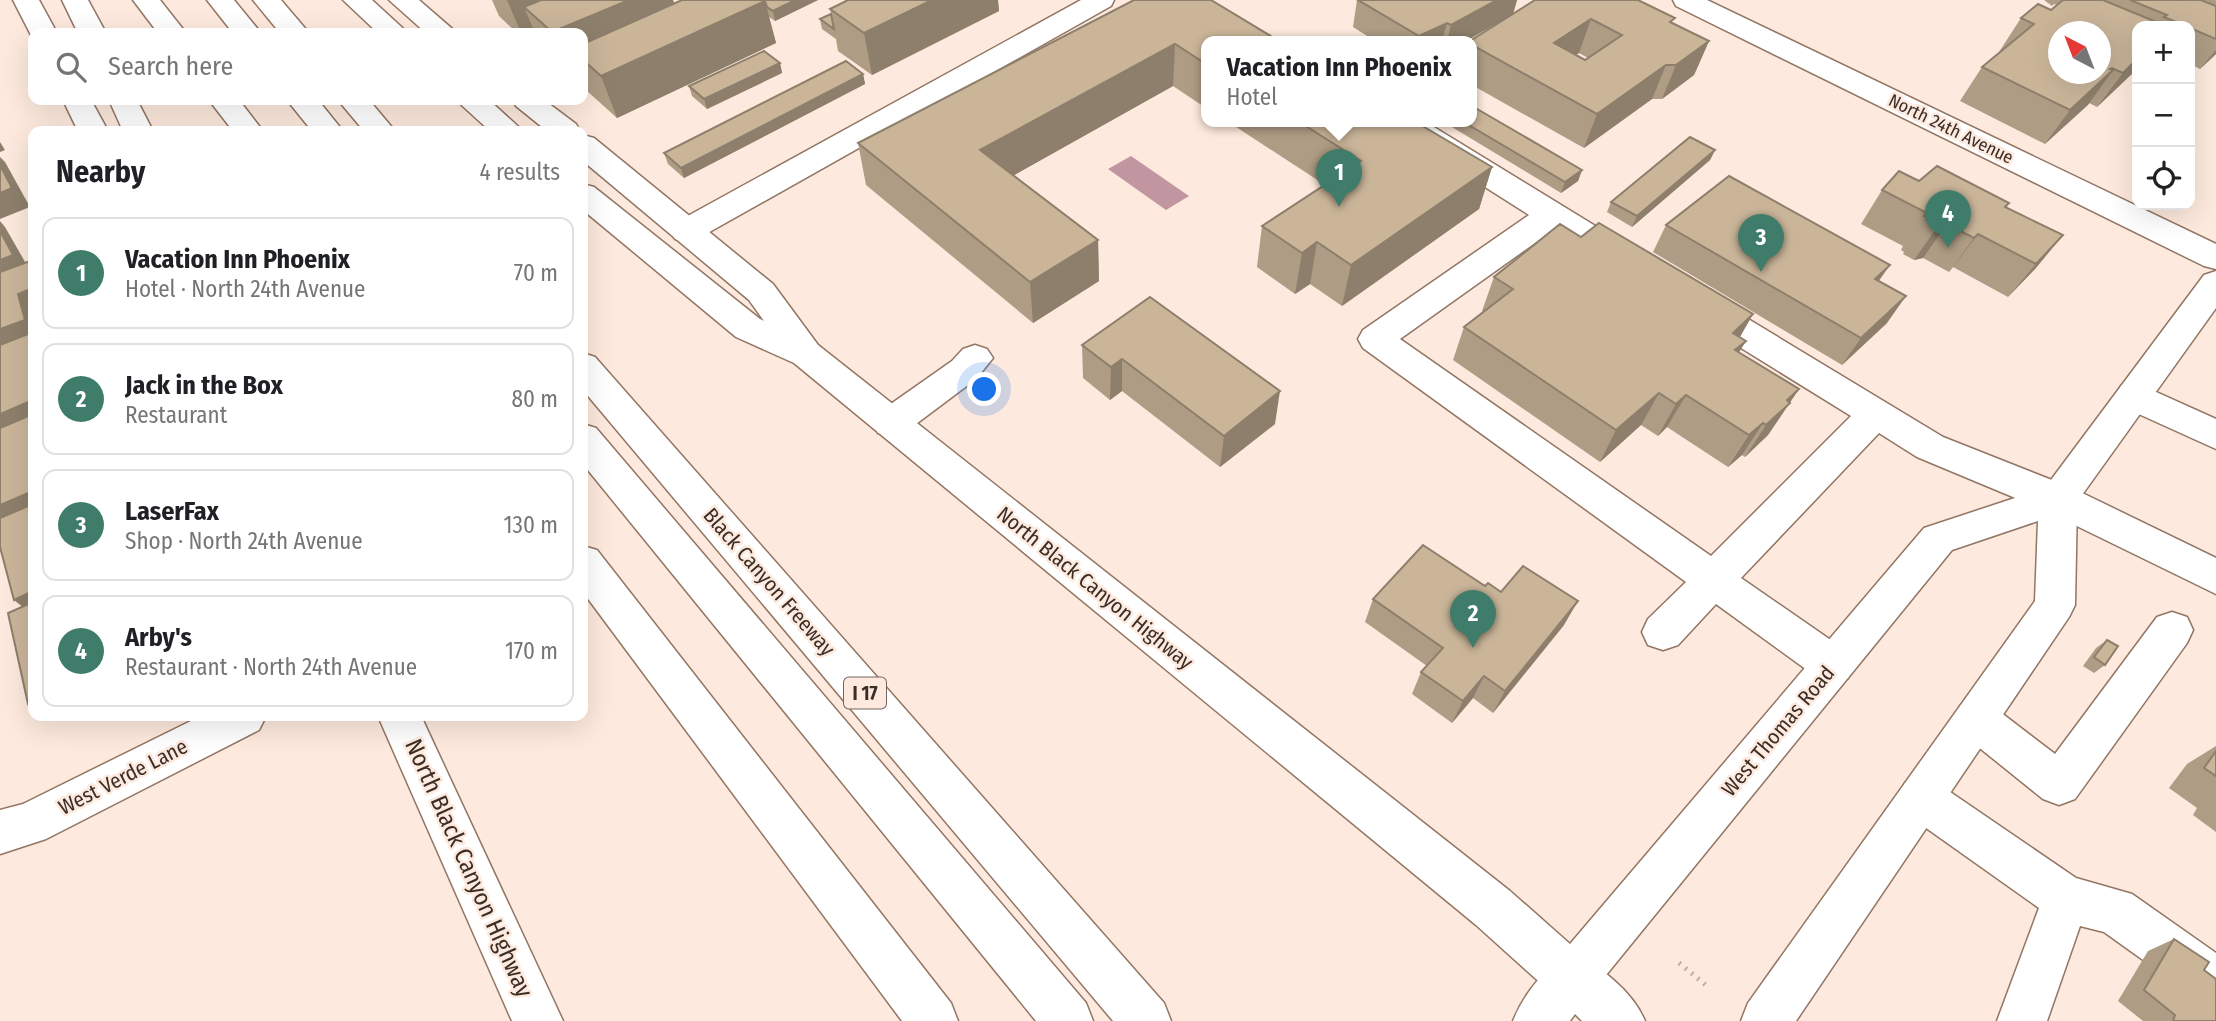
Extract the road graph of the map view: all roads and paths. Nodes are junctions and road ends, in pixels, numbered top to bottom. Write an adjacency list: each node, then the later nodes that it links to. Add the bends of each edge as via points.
1 (26, 0): 10 (main road)
2 (75, 0): 11 (main road)
3 (146, 0): 12 (main road)
4 (220, 0): 13 (main road)
5 (267, 0): 14 (main road)
6 (356, 0): 15 (main road)
7 (402, 0): 16 (main road)
8 (1101, 0): 35 (main road)
9 (1686, 0): 36 (main road, North 24th Avenue)
10 (40, 28)
11 (89, 28)
12 (168, 28)
13 (243, 28)
14 (291, 28)
15 (388, 28)
16 (437, 28)
17 (80, 105): 24 (main road)
18 (125, 105): 25 (main road)
19 (228, 105): 26 (main road)
20 (306, 105): 27 (main road)
21 (357, 105): 28 (main road)
22 (477, 105): 29 (main road)
23 (532, 105): 30 (main road)
24 (90, 126)
25 (136, 126)
26 (244, 126)
27 (324, 126)
28 (376, 126)
29 (502, 126)
30 (559, 126)
31 (1412, 127): 34 (main road)
32 (588, 149): 35 (main road, North Black Canyon Highway)
33 (588, 198): 38 (main road, via 748,328)
34 (1552, 215): 42 (main road); 49 (main road, via 1375,339)
35 (686, 231): 38 (main road, North Black Canyon Highway, via 761,292)
36 (2216, 258)
37 (2211, 298): 41 (main road)
38 (806, 354): 43 (main road, North Black Canyon Highway)
39 (975, 358): 43 (main road)
40 (588, 372): 66 (main road, Black Canyon Freeway / I 17)
41 (2134, 396): 44 (main road); 46 (main road)
42 (1875, 414): 46 (main road, via 1930,447); 49 (main road)
43 (891, 423): 60 (main road, North Black Canyon Highway, via 1493,908)
44 (2216, 435)
45 (588, 444): 65 (main road)
46 (2058, 499): 48 (main road); 52 (main road, West Thomas Road, via 1938,539); 53 (main road, via 2055,605)
47 (588, 569): 64 (main road)
48 (2216, 577)
49 (1713, 579): 51 (main road); 52 (main road)
50 (2172, 630): 53 (main road, via 2059,784)
51 (1663, 632)
52 (1833, 665): 60 (main road, West Thomas Road)
53 (1976, 719): 56 (main road)
54 (234, 721): 57 (main road, West Verde Lane, via 30,824)
55 (401, 721): 63 (main road, North Black Canyon Highway)
56 (1920, 798): 58 (main road); 69 (main road)
57 (0, 832)
58 (2066, 899): 61 (main road, via 2116,911); 70 (main road)
59 (1679, 964): 62 (path)
60 (1572, 979): 67 (main road, West Thomas Road); 68 (main road, North Black Canyon Highway)
61 (2216, 983)
62 (1707, 986)
63 (538, 1021)
64 (933, 1021)
65 (1068, 1021)
66 (1146, 1021)
67 (1538, 1021)
68 (1620, 1021)
69 (1766, 1021)
70 (2022, 1021)

